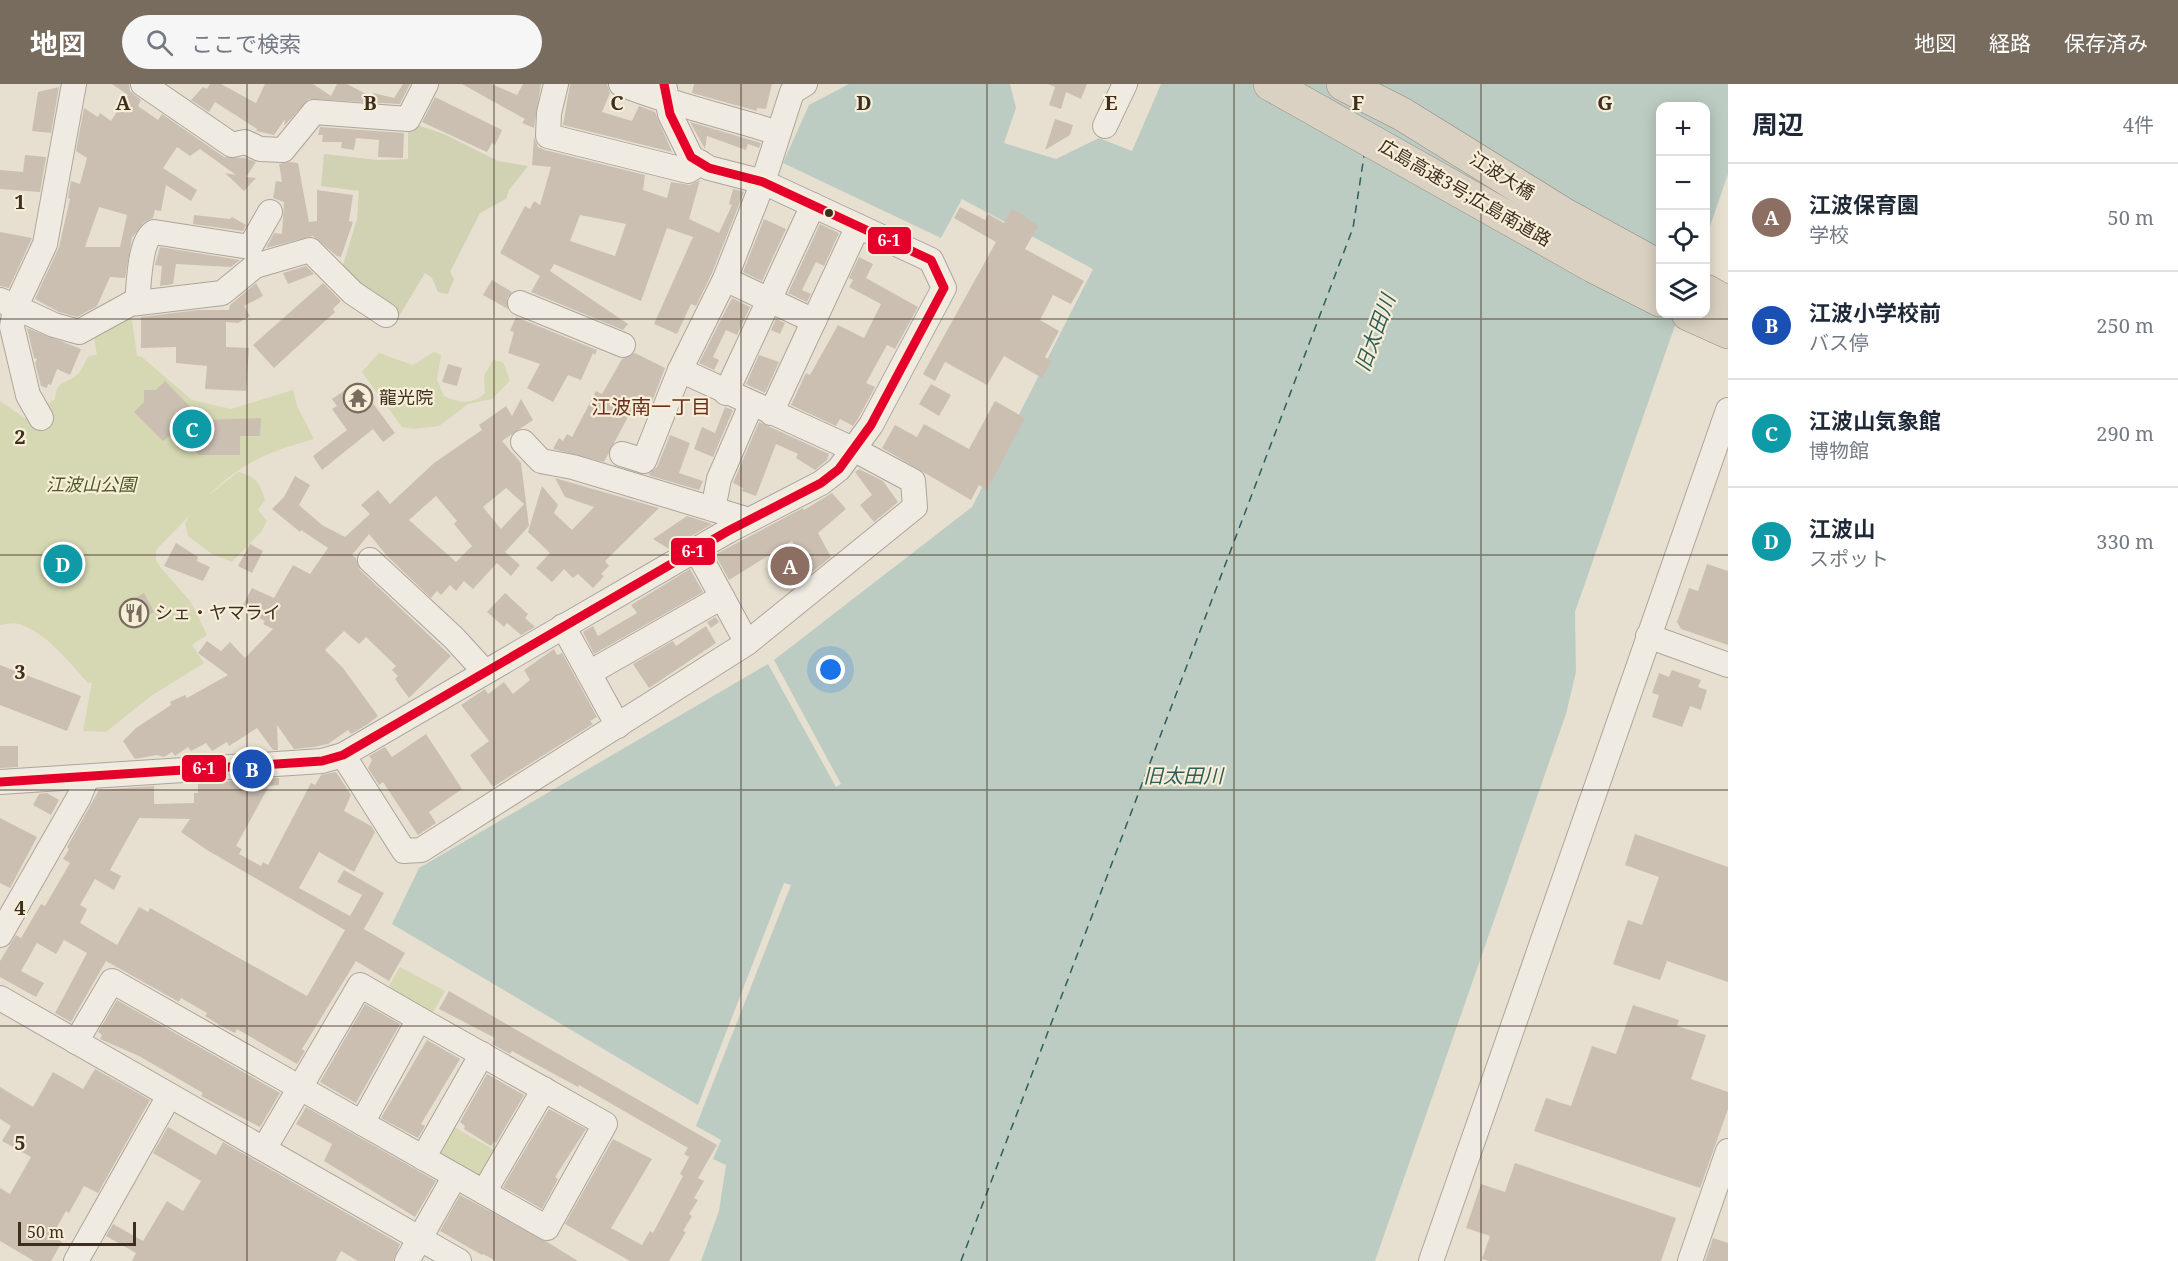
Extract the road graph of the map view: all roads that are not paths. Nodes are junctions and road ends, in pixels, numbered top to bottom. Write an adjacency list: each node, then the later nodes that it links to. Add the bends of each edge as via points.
1 (74, 84): 26 (street, via 45,244)
2 (143, 84): 3 (street, via 232,145 245,142 260,149 283,150 314,112 408,118)
3 (426, 84)
4 (556, 84): 13 (street, via 548,136 688,171)
5 (621, 84): 10 (street)
6 (805, 84): 12 (street, via 792,92)
7 (1125, 84): 11 (street)
8 (1270, 84): 21 (highway, 広島高速3号;広島南道路)
9 (1343, 84): 18 (highway, 江波大橋, via 1402,114 1565,215)
10 (666, 93): 12 (street, via 704,110); 13 (street, via 691,157)
11 (1105, 126)
12 (778, 133): 14 (street)
13 (701, 163): 14 (street)
14 (763, 182): 15 (street); 19 (street)
15 (813, 205): 17 (street); 22 (street)
16 (270, 212): 23 (street, via 250,247 154,232 144,244)
17 (858, 226): 29 (street); 38 (street, via 931,260 944,288)
18 (1656, 265)
19 (725, 279): 22 (street); 32 (street)
20 (1710, 293): 25 (highway)
21 (1656, 298)
22 (769, 300): 29 (street); 33 (street)
23 (137, 303): 26 (street, via 79,332 54,326); 27 (street, via 222,293 255,266 310,250 353,293)
24 (520, 303): 31 (street)
25 (1728, 303)
26 (8, 304): 36 (street, via 17,358 28,395)
27 (386, 315)
28 (1697, 318): 30 (highway)
29 (814, 321): 34 (street)
30 (1728, 332)
31 (623, 345)
32 (680, 370): 33 (street); 39 (street, via 644,461)
33 (726, 393): 34 (street)
34 (761, 409): 38 (street); 40 (street, via 719,480)
35 (1728, 410): 46 (street)
36 (41, 418)
37 (524, 442): 40 (street, via 541,461)
38 (855, 450): 41 (street, via 821,483); 47 (street, via 913,481 915,507)
39 (622, 454)
40 (713, 509): 41 (street)
41 (749, 520): 42 (street)
42 (696, 549): 44 (street); 45 (street)
43 (370, 560): 49 (street)
44 (722, 597): 47 (street); 50 (street)
45 (563, 626): 49 (street); 50 (street)
46 (1648, 636): 48 (street); 73 (street)
47 (747, 643): 51 (street)
48 (1728, 665)
49 (485, 672): 52 (street)
50 (589, 673): 51 (street)
51 (618, 726): 52 (street, via 421,850 404,851)
52 (343, 755): 53 (street, via 322,761)
53 (87, 777): 54 (street); 55 (street)
54 (0, 782)
55 (0, 935)
56 (0, 998): 58 (street)
57 (419, 1019): 59 (street); 60 (street, via 360,985); 63 (street)
58 (76, 1042): 60 (street, via 112,981); 62 (street)
59 (482, 1054): 61 (street); 66 (street)
60 (299, 1088): 63 (street); 64 (street)
61 (544, 1089): 68 (street); 68 (street, via 605,1124 547,1228)
62 (170, 1096): 64 (street); 70 (street)
63 (362, 1123): 66 (street)
64 (264, 1149): 69 (street)
65 (1728, 1151): 74 (street)
66 (423, 1158): 67 (street)
67 (456, 1176): 68 (street); 69 (street)
68 (484, 1192)
69 (420, 1239): 71 (street); 72 (street)
70 (76, 1261)
71 (407, 1261)
72 (459, 1261)
73 (1431, 1261)
74 (1690, 1261)

